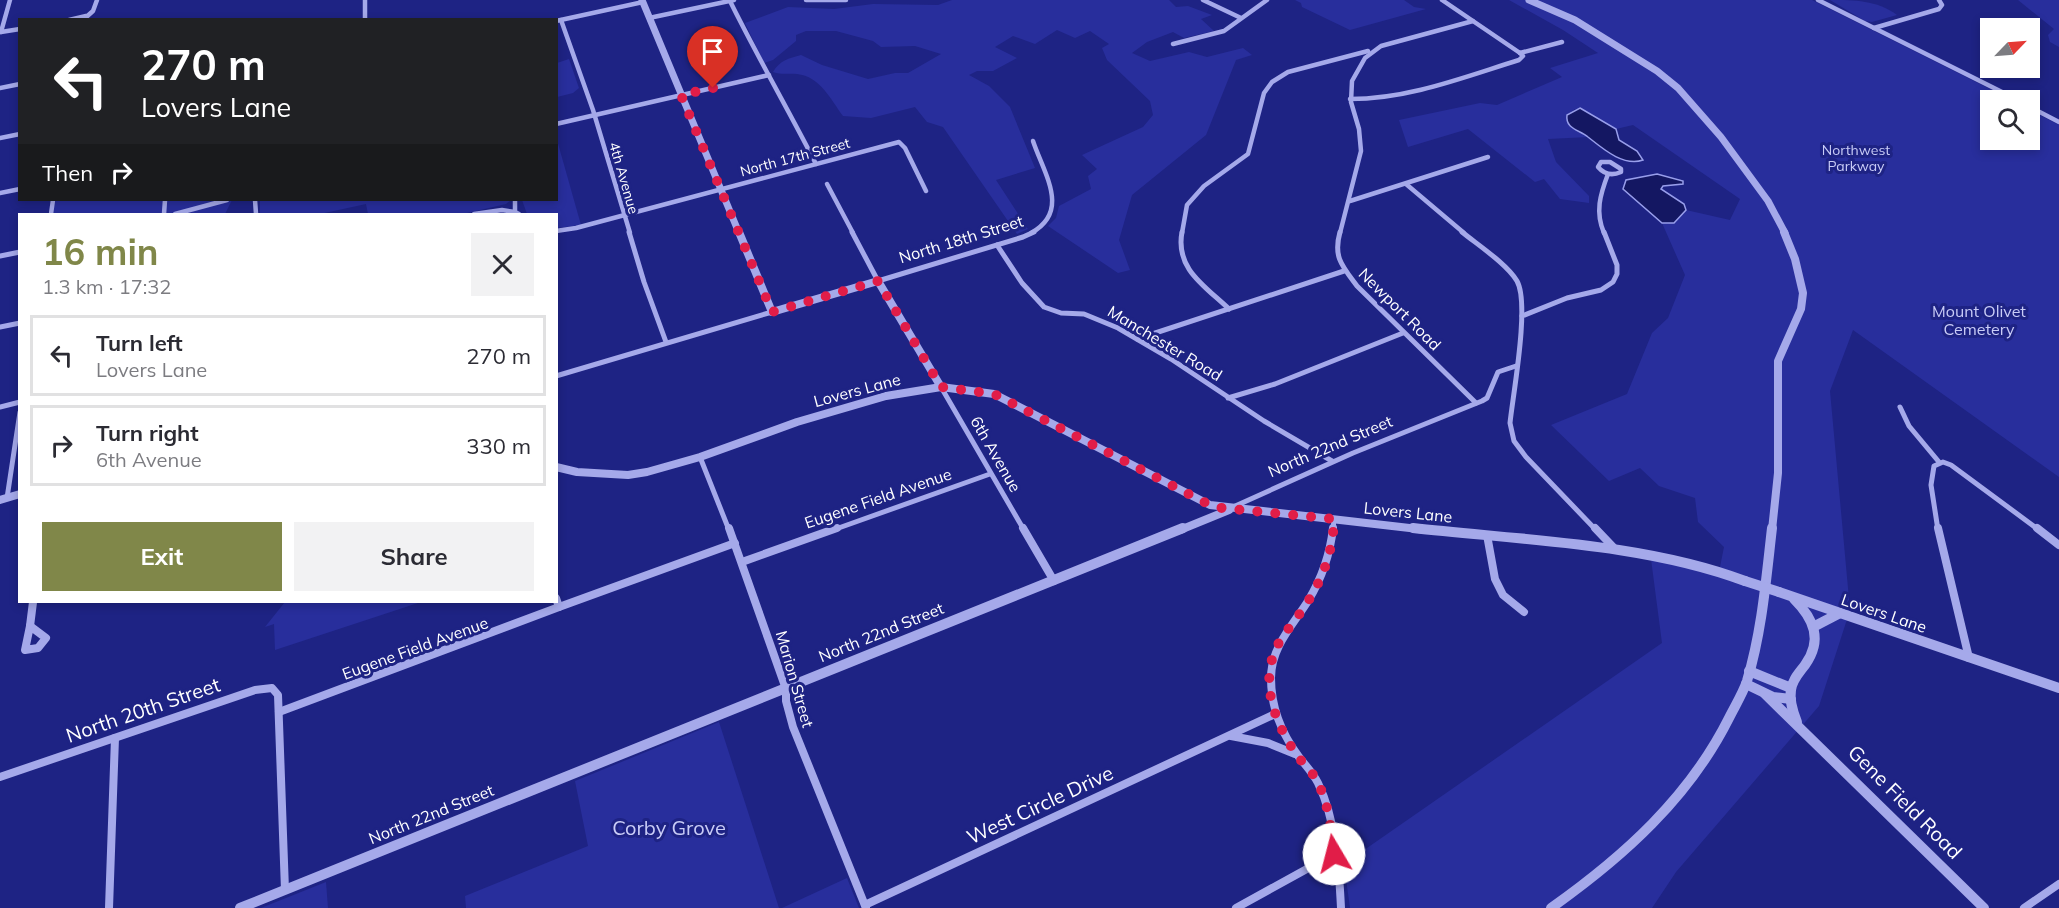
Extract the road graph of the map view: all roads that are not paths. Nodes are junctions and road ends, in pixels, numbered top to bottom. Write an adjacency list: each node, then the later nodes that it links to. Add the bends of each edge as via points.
1 (10, 0): 22 (street)
2 (97, 0): 14 (street)
3 (364, 0): 15 (street)
4 (732, 0): 16 (street); 27 (street)
5 (806, 0): 6 (street)
6 (846, 0)
7 (1203, 0): 17 (street)
8 (1267, 0): 17 (street)
9 (1442, 0): 19 (street)
10 (1529, 0): 102 (street, via 1575,20 1678,88 1752,178 1783,229 1795,259 1803,293 1801,309 1778,361 1778,473 1761,622)
11 (1818, 0): 20 (street)
12 (1939, 0): 20 (street, via 1939,9)
13 (642, 1): 16 (street); 18 (street)
14 (85, 18)
15 (365, 18)
16 (649, 18): 31 (street)
17 (1241, 18): 24 (street, via 1224,31)
18 (559, 21): 34 (street, 4th Avenue)
19 (1473, 21): 25 (street); 26 (street)
20 (1874, 28): 30 (street)
21 (18, 29): 22 (street)
22 (1, 32)
23 (1562, 42): 26 (street)
24 (1173, 44)
25 (1371, 50): 32 (street, Newport Road, via 1356,71 1349,89); 61 (street, via 1288,72 1272,82 1264,93 1248,154 1204,186 1187,204 1180,242 1185,267)
26 (1520, 53): 32 (street, via 1520,60 1407,92)
27 (769, 75): 31 (street); 41 (street)
28 (18, 84): 29 (street)
29 (0, 87)
30 (1998, 90)
31 (681, 95): 34 (street); 46 (street)
32 (1350, 99): 50 (street, Newport Road, via 1362,142)
33 (2040, 112): 35 (street)
34 (594, 116): 36 (street); 54 (street, 4th Avenue)
35 (2059, 122)
36 (558, 124)
37 (18, 134): 38 (street)
38 (0, 138)
39 (1033, 141): 56 (street, North 18th Street, via 1055,209 1035,232)
40 (1488, 157): 44 (street)
41 (816, 164): 46 (street, North 17th Street); 47 (street, North 17th Street, via 899,142)
42 (1608, 174): 63 (street, via 1598,213 1615,256 1617,276 1607,288 1559,300)
43 (827, 184): 60 (street, 6th Avenue)
44 (1406, 184): 50 (street); 63 (street, via 1508,270 1522,294)
45 (18, 189): 48 (street)
46 (721, 189): 54 (street, North 17th Street); 62 (street)
47 (926, 192)
48 (0, 193)
49 (223, 201): 51 (street)
50 (1350, 201): 59 (street, Newport Road, via 1336,247)
51 (179, 213)
52 (481, 213): 53 (street)
53 (517, 213)
54 (622, 215): 55 (street, North 17th Street); 68 (street, 4th Avenue)
55 (558, 231)
56 (997, 245): 60 (street, North 18th Street); 67 (street, Manchester Road, via 1022,283 1044,307 1095,317)
57 (18, 252): 58 (street)
58 (0, 256)
59 (1344, 271): 61 (street); 66 (street, Newport Road)
60 (878, 281): 62 (street, North 18th Street); 71 (street, 6th Avenue)
61 (1229, 309): 67 (street)
62 (772, 312): 68 (street, North 18th Street)
63 (1522, 316): 69 (street)
64 (18, 323): 65 (street)
65 (0, 327)
66 (1403, 333): 72 (street, via 1275,384); 74 (street, Newport Road)
67 (1137, 339): 72 (street, Manchester Road)
68 (666, 342): 70 (street, North 18th Street)
69 (1516, 366): 74 (street, North 22nd Street, via 1498,372 1487,398); 90 (street, via 1510,423 1514,441)
70 (558, 375)
71 (941, 387): 78 (street, Lovers Lane, via 886,396 797,422); 82 (street, 6th Avenue); 85 (street, Lovers Lane, via 994,394 1210,505)
72 (1228, 398): 79 (street, Manchester Road)
73 (18, 402): 75 (street)
74 (1476, 403): 79 (street, North 22nd Street)
75 (0, 407)
76 (1900, 407): 80 (street, via 1909,426)
77 (18, 422): 84 (street)
78 (700, 457): 81 (street, Lovers Lane, via 628,475); 88 (street, Marion Street)
79 (1332, 461): 85 (street, North 22nd Street)
80 (1939, 462): 89 (street, via 1951,465); 101 (street, via 1932,469 1930,484 1951,595)
81 (558, 467)
82 (990, 474): 91 (street, Eugene Field Avenue); 92 (street, 6th Avenue)
83 (18, 495): 84 (street)
84 (3, 499)
85 (1230, 509): 86 (street, Lovers Lane); 92 (street, North 22nd Street)
86 (1334, 519): 87 (street, Lovers Lane); 109 (street, via 1328,563 1317,587 1278,644 1270,665)
87 (1487, 535): 90 (street, Lovers Lane); 97 (street, via 1495,579 1503,595)
88 (735, 543): 91 (street, Marion Street); 96 (street, Eugene Field Avenue)
89 (2059, 544)
90 (1616, 550): 93 (street, Lovers Lane, bridge, via 1686,563)
91 (742, 562): 105 (street, Marion Street)
92 (1054, 581): 105 (street, North 22nd Street)
93 (1791, 596): 98 (street, Lovers Lane); 100 (street)
94 (33, 603): 99 (street)
95 (558, 603): 96 (street)
96 (559, 607): 108 (street, Eugene Field Avenue)
97 (1524, 612)
98 (1840, 613): 100 (street); 101 (street, Lovers Lane)
99 (30, 626)
100 (1815, 626): 107 (street, via 1815,645)
101 (1969, 658): 104 (street, Lovers Lane)
102 (1749, 671): 103 (street); 107 (street)
103 (1746, 684): 106 (street); 123 (street, via 1717,742 1672,804 1590,880)
104 (2059, 688)
105 (786, 689): 117 (street, North 22nd Street); 118 (street, Marion Street, via 793,727)
106 (1765, 694): 107 (street, via 1780,699); 110 (street, Gene Field Road)
107 (1791, 694): 110 (street, Gene Field Road)
108 (279, 712): 112 (street, North 20th Street, via 276,690 265,687); 117 (street)
109 (1275, 714): 111 (street, West Circle Drive); 113 (street)
110 (1798, 724): 124 (street, Gene Field Road)
111 (1230, 735): 113 (street, via 1268,743); 118 (street, West Circle Drive)
112 (115, 738): 114 (street, North 20th Street); 119 (street)
113 (1298, 756): 115 (street, via 1317,780 1326,800)
114 (0, 777)
115 (1334, 854): 121 (street); 122 (street)
116 (2059, 884): 125 (street)
117 (285, 890): 120 (street, North 22nd Street)
118 (865, 906)
119 (109, 908)
120 (240, 908)
121 (1236, 908)
122 (1341, 908)
123 (1551, 908)
124 (1984, 908)
125 (2024, 908)

